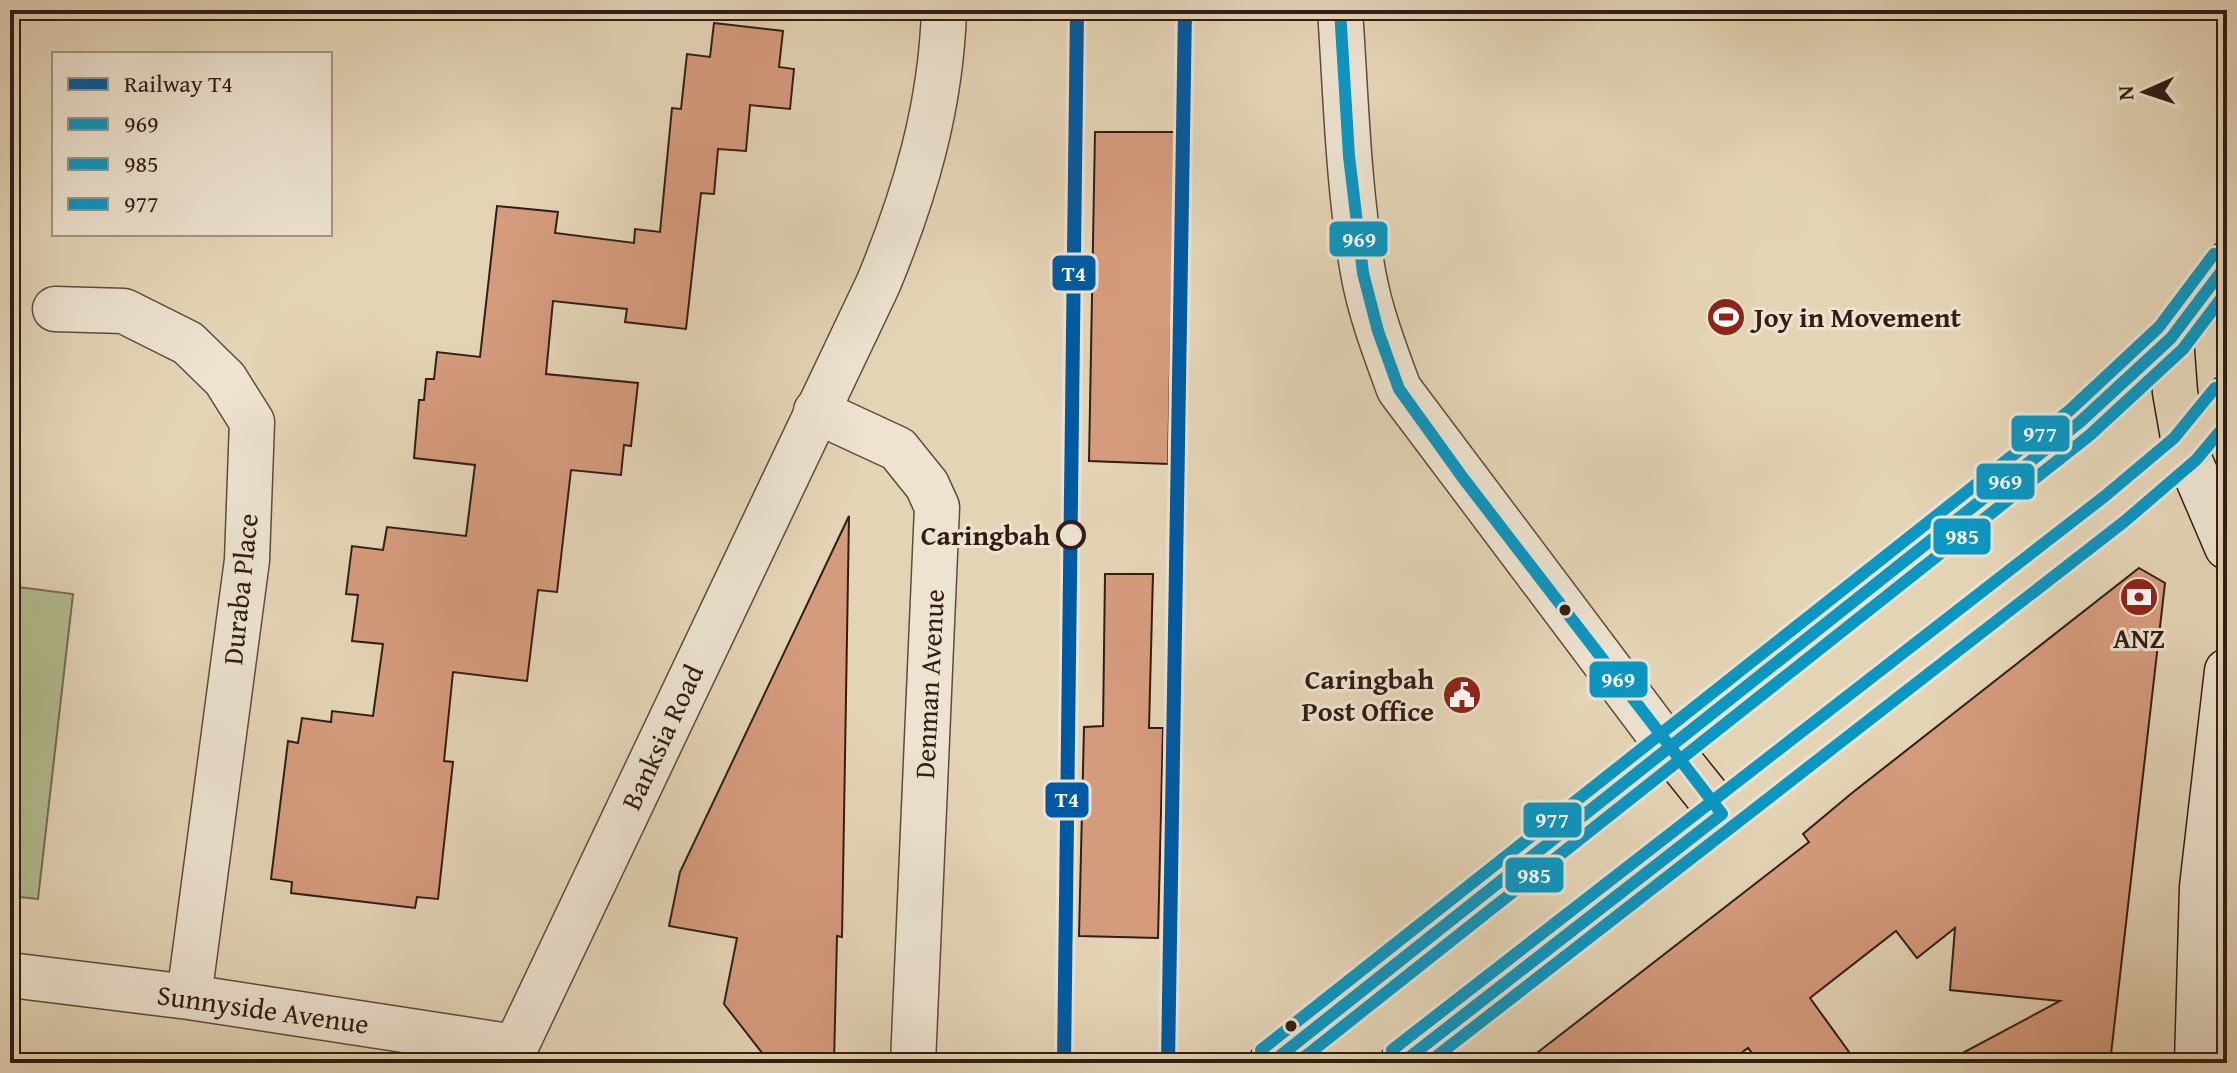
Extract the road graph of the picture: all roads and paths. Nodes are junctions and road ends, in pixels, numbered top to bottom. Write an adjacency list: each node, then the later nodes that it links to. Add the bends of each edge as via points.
1 (944, 10): 8 (street, via 931,132 909,210)
2 (1340, 10): 12 (street, via 1363,273 1399,389)
3 (2227, 264): 5 (main road)
4 (55, 309): 16 (street, Duraba Place, via 124,311 188,343 225,379 252,422 247,560)
5 (2171, 338): 6 (main road); 9 (main road); 12 (main road, via 2080,422)
6 (2227, 390)
7 (2227, 398): 9 (main road)
8 (816, 411): 17 (street, Banksia Road); 18 (street, Denman Avenue, via 898,449 937,507)
9 (2185, 449): 10 (street); 13 (main road)
10 (2227, 547)
11 (2227, 671): 14 (street)
12 (1669, 748): 13 (main road); 19 (main road)
13 (1722, 814): 20 (main road)
14 (2218, 828): 21 (street, via 2200,920)
15 (10, 975): 16 (street, Sunnyside Avenue)
16 (189, 997): 17 (street, Sunnyside Avenue)
17 (511, 1055)
18 (913, 1063)
19 (1271, 1063)
20 (1402, 1063)
21 (2197, 1063)

